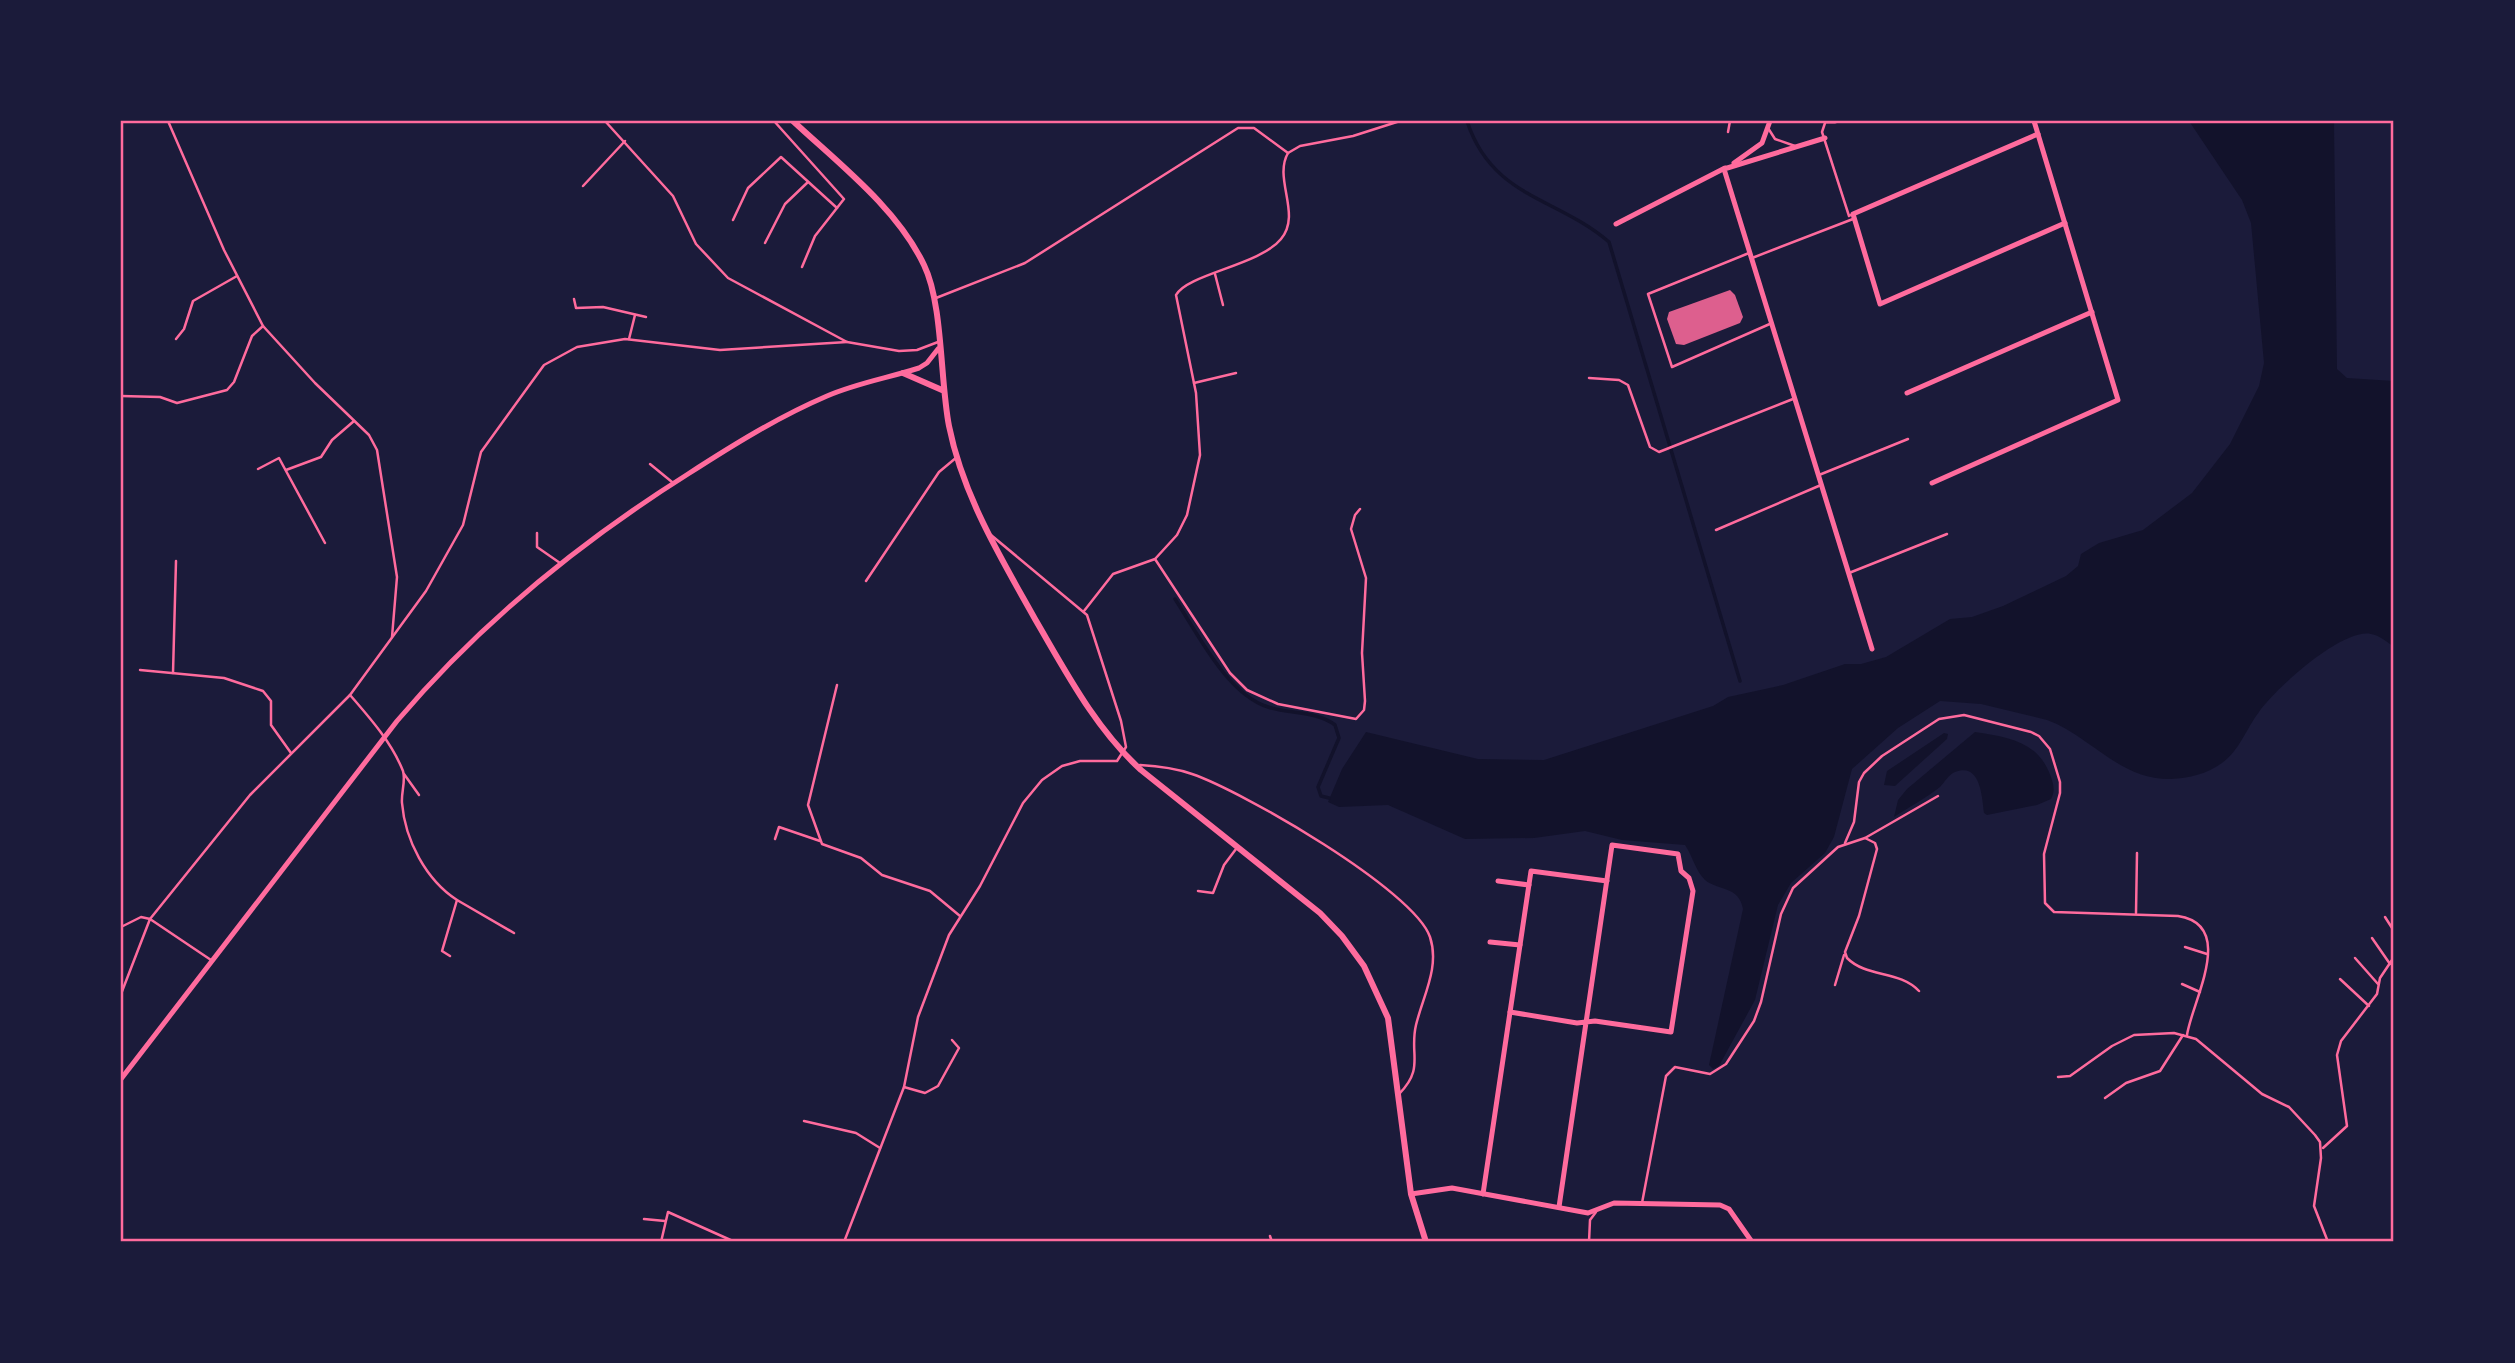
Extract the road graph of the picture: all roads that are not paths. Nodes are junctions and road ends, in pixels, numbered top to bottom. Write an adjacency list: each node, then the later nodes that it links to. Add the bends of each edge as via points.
1 (168, 121): 29 (lane)
2 (605, 121): 14 (lane)
3 (774, 121): 20 (lane, via 844,199)
4 (793, 121): 30 (street, via 904,234 924,264)
5 (1400, 121): 16 (lane)
6 (1730, 121): 11 (lane)
7 (1826, 121): 8 (street); 13 (lane)
8 (1835, 121)
9 (2034, 121): 12 (street)
10 (1769, 124): 15 (lane, via 1781,143); 17 (street, via 1755,150)
11 (1728, 132)
12 (2038, 134): 21 (street); 23 (street)
13 (1825, 138): 15 (street); 21 (lane, via 1849,216)
14 (625, 141): 19 (lane); 40 (lane, via 673,196 696,244 717,270)
15 (1799, 146): 17 (street)
16 (1288, 153): 28 (lane, via 1283,163 1286,231 1274,245); 30 (lane, via 1254,128 1238,128 1025,263)
17 (1724, 169): 24 (street); 26 (street)
18 (808, 182): 20 (lane); 22 (lane, via 781,158 748,188); 25 (lane, via 785,204)
19 (583, 186)
20 (836, 208): 27 (lane, via 815,236)
21 (1854, 216): 23 (street, via 1880,303); 26 (lane)
22 (733, 220)
23 (2065, 223): 33 (street)
24 (1616, 224)
25 (765, 243)
26 (1751, 255): 36 (street); 36 (lane, via 1648,294 1672,367)
27 (802, 267)
28 (1215, 274): 32 (lane); 45 (lane, via 1185,286 1176,295)
29 (237, 276): 37 (lane); 38 (lane, via 193,301 184,330)
30 (934, 298): 41 (street)
31 (574, 299): 34 (lane, via 576,307)
32 (1223, 305)
33 (2092, 312): 47 (street); 58 (street, via 2116,403)
34 (635, 314): 35 (lane); 39 (lane)
35 (646, 317)
36 (1772, 323): 49 (street)
37 (263, 326): 48 (lane, via 251,336 227,390 177,403 160,397); 50 (lane)
38 (176, 339)
39 (629, 339): 40 (lane, via 720,350); 72 (lane, via 577,347 554,358 534,376 481,452 466,516 448,557)
40 (847, 342): 41 (lane, via 899,351)
41 (938, 345): 42 (street, via 927,363); 46 (street)
42 (903, 373): 46 (street); 57 (street, via 858,384 803,407)
43 (1236, 373): 45 (lane)
44 (1589, 379): 49 (lane, via 1619,380 1628,385 1650,447 1661,452)
45 (1194, 383): 66 (lane, via 1198,463 1187,515 1177,535)
46 (942, 390): 52 (street)
47 (1907, 393)
48 (121, 396)
49 (1795, 398): 56 (street)
50 (354, 421): 55 (lane, via 321,457); 72 (lane, via 369,435 381,463 397,577)
51 (1909, 439): 56 (lane)
52 (957, 457): 63 (street); 70 (lane, via 939,472)
53 (650, 464): 57 (lane)
54 (258, 468): 55 (lane, via 279,458)
55 (286, 470): 65 (lane)
56 (1819, 475): 59 (street)
57 (674, 483): 68 (street, via 598,532)
58 (1932, 483)
59 (1821, 485): 61 (lane); 69 (street)
60 (1360, 509): 66 (lane, via 1351,529 1366,578 1362,653 1366,701 1356,719 1265,700 1247,691 1230,673)
61 (1716, 530)
62 (537, 533): 68 (lane, via 537,547)
63 (988, 533): 71 (lane); 80 (street, via 1063,668)
64 (1947, 534): 69 (lane)
65 (325, 543)
66 (1155, 559): 71 (lane, via 1113,575)
67 (176, 561): 75 (lane)
68 (560, 563): 78 (street, via 463,650)
69 (1848, 573): 73 (street)
70 (866, 581)
71 (1083, 611): 80 (lane, via 1121,721)
72 (392, 639): 77 (lane)
73 (1872, 649)
74 (140, 670): 75 (lane)
75 (173, 673): 79 (lane, via 224,678 263,691 271,701 269,723)
76 (837, 685): 87 (lane, via 808,805)
77 (350, 695): 78 (lane); 79 (lane)
78 (384, 737): 82 (lane); 112 (street)
79 (291, 753): 99 (lane)
80 (1124, 754): 81 (street); 97 (lane, via 1113,762 1071,762 1042,780 1023,803)
81 (1136, 765): 89 (street); 129 (lane, via 1193,774 1287,821 1341,855 1420,918 1433,948 1432,968 1416,1026 1416,1064)
82 (404, 774): 83 (lane); 95 (lane, via 402,805 408,831 431,878)
83 (419, 795)
84 (1938, 796): 85 (lane)
85 (1865, 838): 88 (lane); 107 (lane, via 1877,849)
86 (775, 839): 87 (lane, via 779,827)
87 (820, 841): 97 (lane, via 824,847 861,858 882,875 930,891)
88 (1845, 843): 96 (lane, via 1864,773 1939,719 1964,715 2031,732 2050,749 2060,793 2044,854 2049,909); 136 (lane, via 1793,888 1784,903 1761,1002 1726,1064 1710,1074 1675,1067 1666,1076)
89 (1238, 847): 94 (lane, via 1224,865 1213,893); 129 (street, via 1320,913 1364,966 1388,1018)
90 (2137, 853): 96 (lane)
91 (1498, 881): 93 (street)
92 (1607, 881): 93 (street, via 1531,871); 123 (street); 123 (street, via 1612,845 1675,851 1693,891 1671,1032)
93 (1529, 885): 105 (street)
94 (1198, 891)
95 (457, 900): 102 (lane); 109 (lane, via 442,950)
96 (2136, 914): 108 (lane, via 2195,920 2207,936)
97 (960, 916): 128 (lane, via 918,1017)
98 (2385, 917): 101 (lane)
99 (150, 919): 100 (lane, via 141,917); 112 (lane); 120 (lane)
100 (121, 927)
101 (2394, 931)
102 (514, 933)
103 (2372, 938): 113 (lane)
104 (1489, 942): 105 (street)
105 (1520, 945): 122 (street)
106 (2185, 947): 108 (lane)
107 (1845, 952): 117 (lane); 118 (lane, via 1852,963 1906,979)
108 (2207, 954): 119 (lane)
109 (450, 956)
110 (2394, 957): 113 (lane)
111 (2355, 958): 116 (lane)
112 (211, 960): 127 (street)
113 (2390, 964): 116 (lane)
114 (2340, 979): 121 (lane)
115 (2182, 984): 119 (lane)
116 (2378, 984): 121 (lane)
117 (1835, 985)
118 (1919, 991)
119 (2200, 992): 124 (lane)
120 (121, 994)
121 (2369, 1006): 133 (lane, via 2341,1041 2337,1055 2347,1126)
122 (1510, 1012): 123 (street); 135 (street)
123 (1586, 1022): 137 (street)
124 (2185, 1035): 126 (lane, via 2134,1035 2070,1076); 130 (lane, via 2160,1071 2132,1080); 133 (lane, via 2206,1045 2262,1094 2289,1107 2315,1135)
125 (952, 1040): 128 (lane, via 959,1048 939,1086 925,1093)
126 (2058, 1077)
127 (121, 1079)
128 (904, 1087): 132 (lane)
129 (1399, 1094): 134 (street)
130 (2105, 1098)
131 (804, 1121): 132 (lane, via 856,1133)
132 (880, 1148): 144 (lane)
133 (2321, 1150): 149 (lane, via 2314,1206)
134 (1410, 1194): 135 (street, via 1452,1188); 146 (street)
135 (1483, 1194): 137 (street)
136 (1642, 1203): 138 (street, via 1614,1203); 148 (street, via 1725,1206)
137 (1559, 1208): 138 (street)
138 (1597, 1211): 147 (lane, via 1590,1220)
139 (644, 1219): 140 (lane)
140 (666, 1221): 142 (lane); 143 (lane, via 668,1212)
141 (1270, 1236): 145 (lane)
142 (661, 1242)
143 (735, 1242)
144 (844, 1242)
145 (1272, 1242)
146 (1426, 1242)
147 (1589, 1242)
148 (1752, 1242)
149 (2328, 1242)

